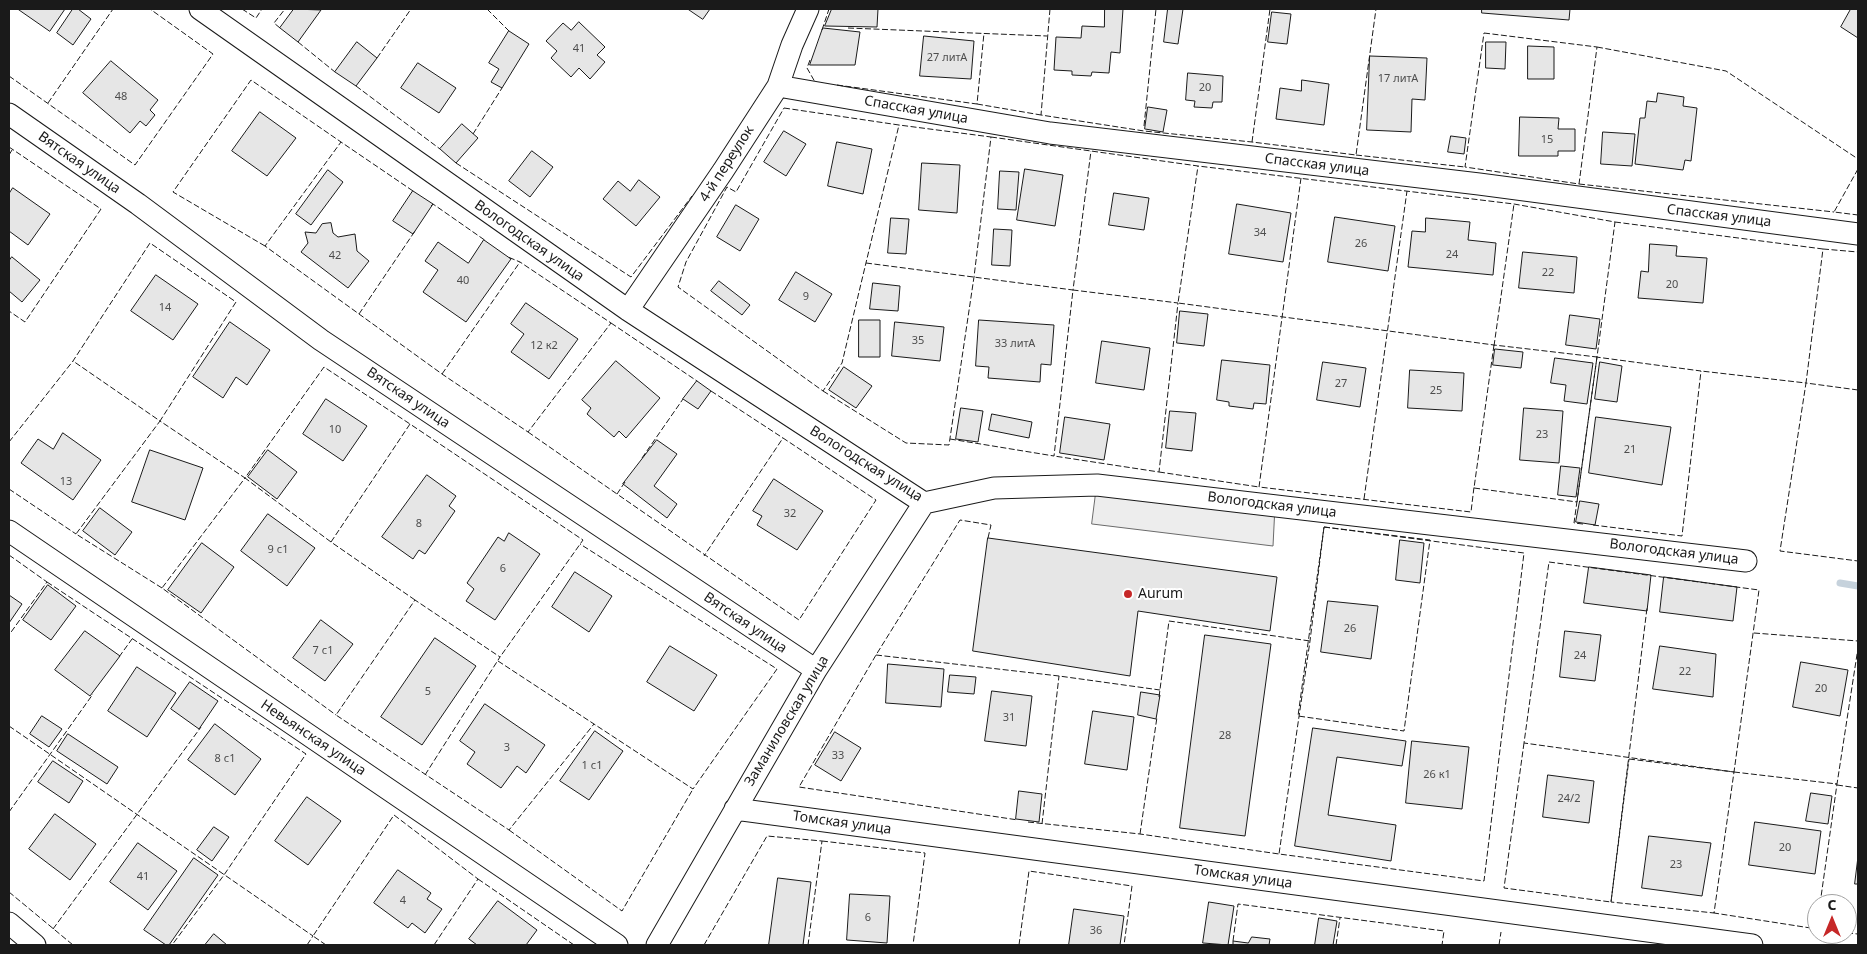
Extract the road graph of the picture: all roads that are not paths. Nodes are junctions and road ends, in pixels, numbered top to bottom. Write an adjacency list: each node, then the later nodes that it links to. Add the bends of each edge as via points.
1 (200, 9): 6 (street, Вологодская улица)
2 (808, 9): 3 (street, 4-й переулок)
3 (778, 86): 5 (street, Спасская улица, via 1050,133); 6 (street, 4-й переулок)
4 (9, 114): 10 (street, Вятская улица, via 138,204 321,340)
5 (1858, 234)
6 (628, 310): 7 (street, Вологодская улица)
7 (924, 503): 9 (street, Вологодская улица, via 994,488 1097,485); 10 (street, Заманиловская улица)
8 (9, 531): 14 (street, Невьянская улица)
9 (1746, 561)
10 (816, 670): 11 (street, Заманиловская улица)
11 (735, 809): 15 (street, Заманиловская улица); 16 (street, Томская улица)
12 (9, 923): 13 (street)
13 (35, 945)
14 (617, 945)
15 (657, 945)
16 (1752, 945)

